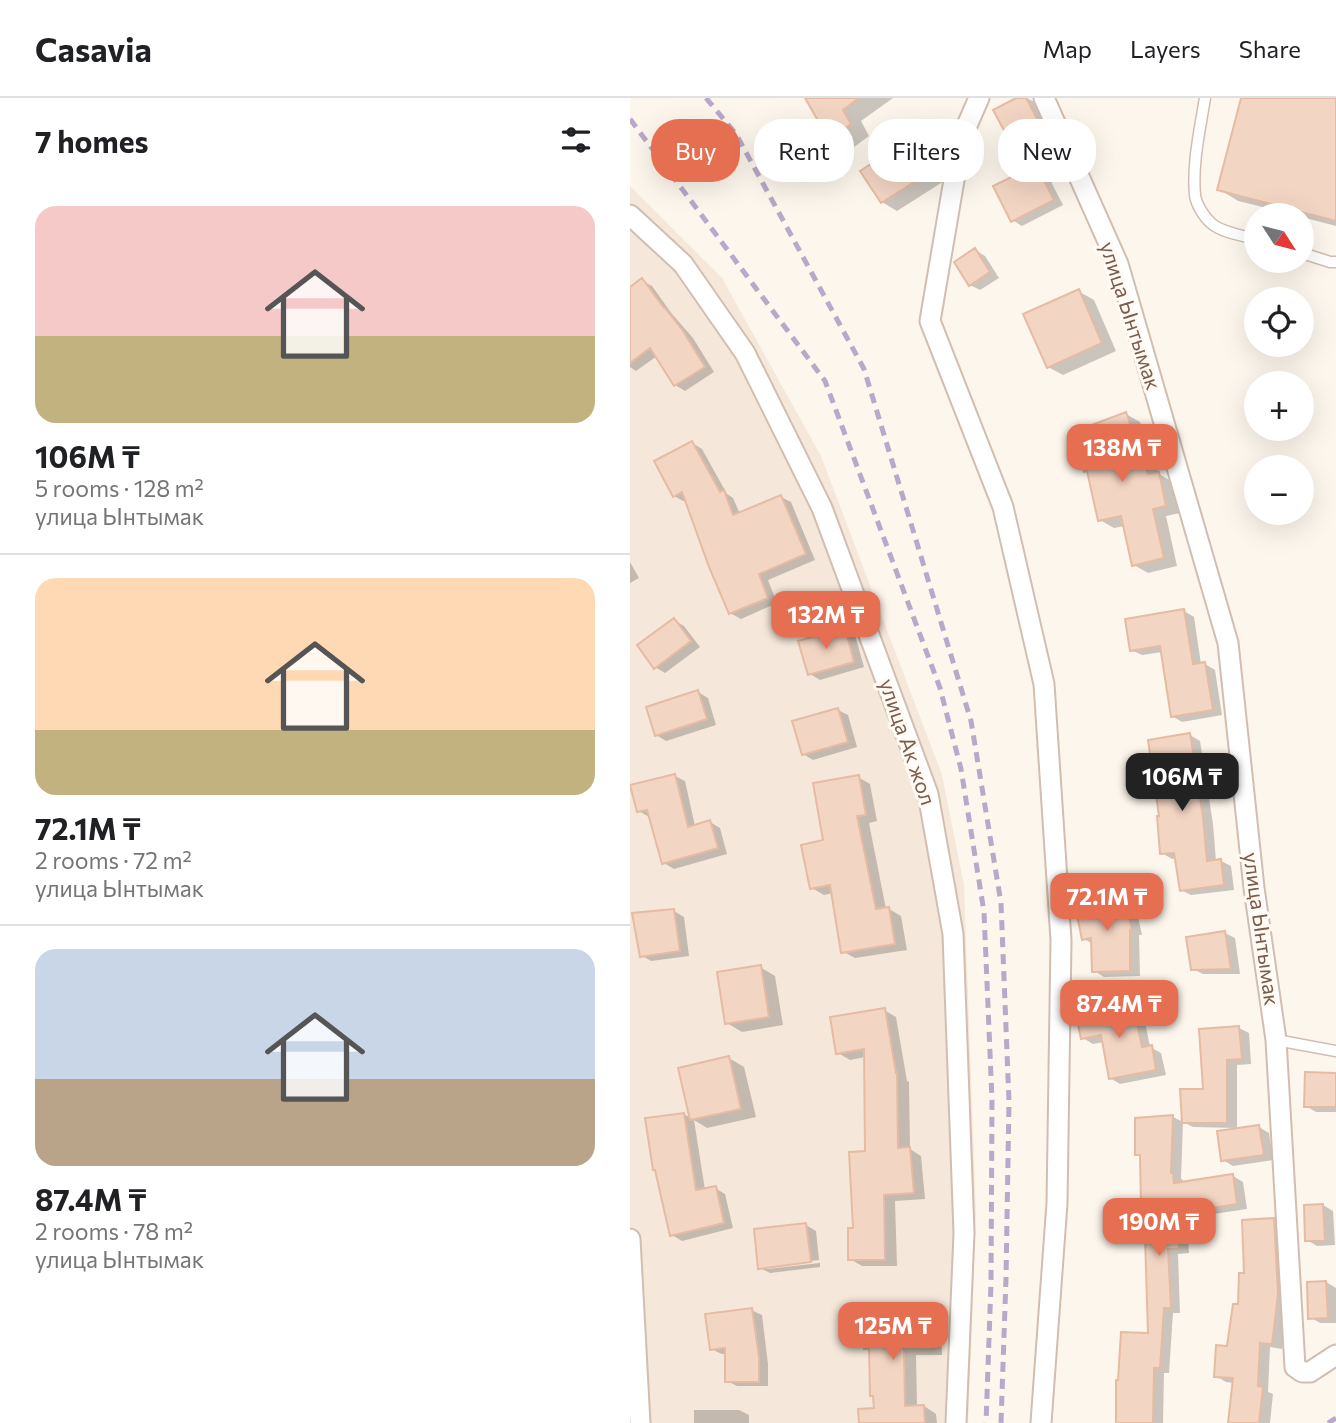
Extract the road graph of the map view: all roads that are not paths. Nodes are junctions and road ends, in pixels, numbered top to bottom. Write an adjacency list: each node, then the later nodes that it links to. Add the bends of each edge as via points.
1 (979, 98): 15 (street, via 961,139 930,321 1003,507 1044,684 1061,940 1058,1203)
2 (1044, 98): 8 (street, улица Ынтымак, via 1118,264 1228,643 1254,888)
3 (1205, 98): 5 (lane, via 1195,198 1211,224)
4 (630, 215): 14 (street, улица Ак жол, via 683,264 745,353 822,508 929,794 953,934 964,1233)
5 (1244, 236)
6 (1314, 256): 7 (lane)
7 (1336, 262)
8 (1276, 1040): 9 (lane); 12 (street, улица Ынтымак, via 1296,1367 1310,1372)
9 (1336, 1051)
10 (630, 1239): 11 (street)
11 (633, 1344): 13 (street)
12 (1336, 1355)
13 (640, 1423)
14 (956, 1423)
15 (1041, 1423)

